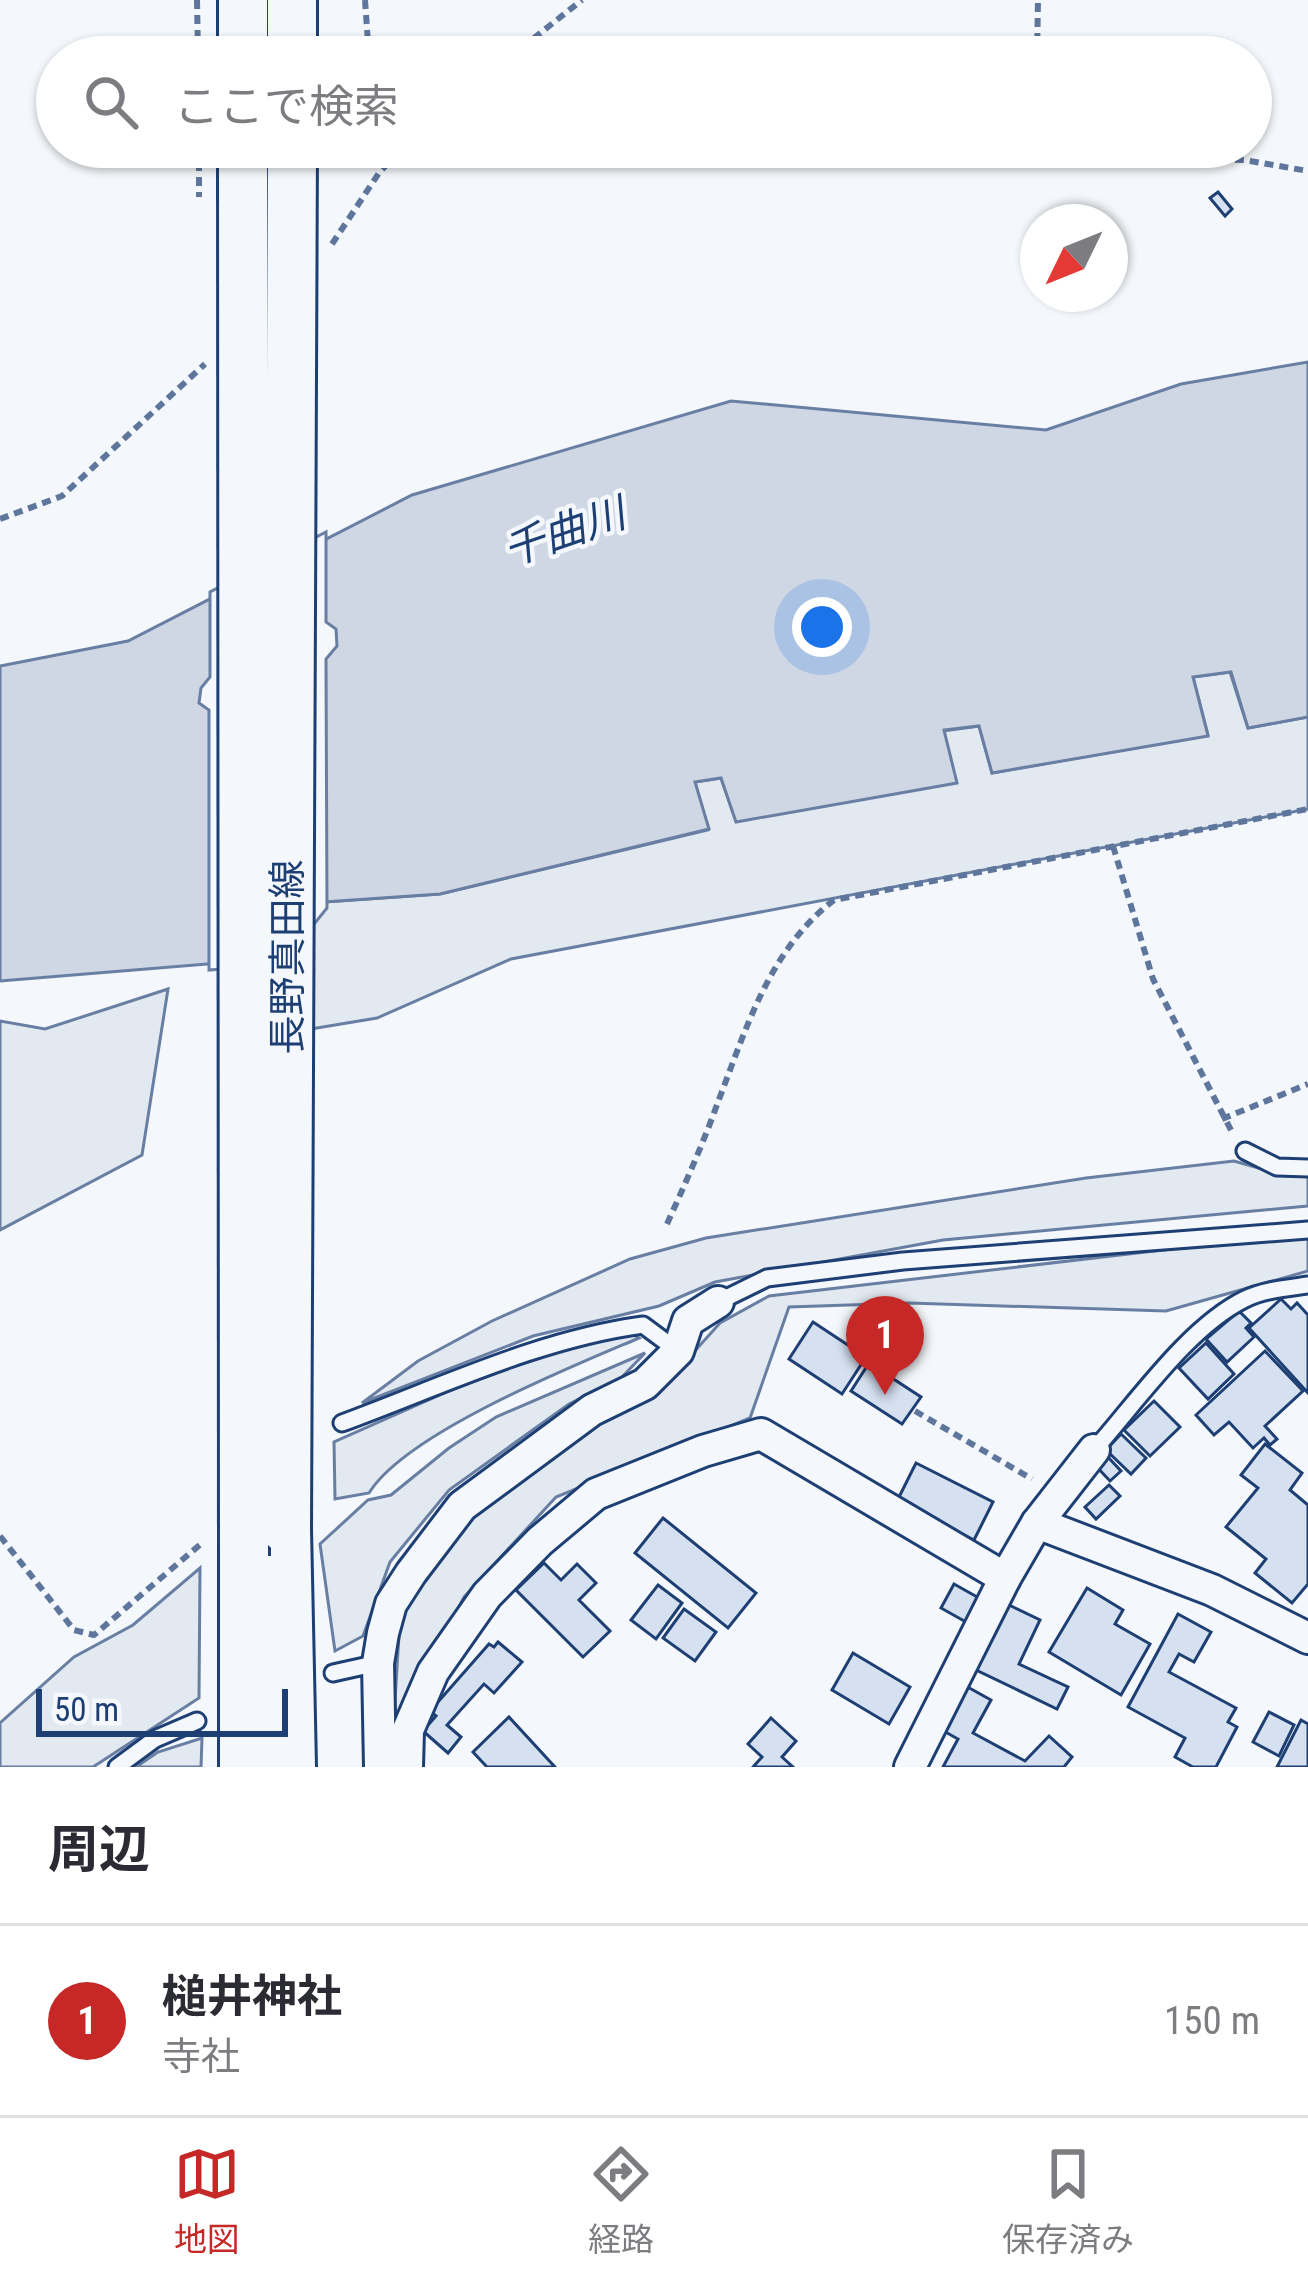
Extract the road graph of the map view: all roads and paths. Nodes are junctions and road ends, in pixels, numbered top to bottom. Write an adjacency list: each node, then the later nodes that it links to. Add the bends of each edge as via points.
1 (197, 0): 7 (path)
2 (243, 0): 8 (main road)
3 (292, 0): 9 (main road)
4 (365, 0): 10 (path)
5 (582, 0): 11 (path)
6 (1038, 0): 12 (path)
7 (198, 36)
8 (243, 36)
9 (292, 36)
10 (368, 36)
11 (537, 36)
12 (1037, 36)
13 (1272, 164): 16 (path)
14 (243, 168): 34 (main road, 長野真田線, bridge)
15 (292, 168): 42 (main road, 長野真田線, bridge)
16 (1308, 170)
17 (1308, 809): 18 (path)
18 (1113, 846): 20 (path, via 1153,979); 23 (path, via 833,900 810,919 761,990)
19 (1308, 1084): 20 (path)
20 (1222, 1119): 21 (path)
21 (1245, 1151): 22 (lane, via 1277,1166)
22 (1308, 1168)
23 (667, 1224)
24 (1308, 1229): 26 (lane, via 767,1278)
25 (1308, 1285): 30 (lane, via 1249,1296 1227,1309)
26 (718, 1302): 27 (street, via 688,1322)
27 (677, 1351): 29 (lane, via 643,1324 610,1329); 37 (street, via 644,1384 592,1410 462,1506 391,1604)
28 (915, 1411): 31 (path)
29 (342, 1424)
30 (1094, 1450): 31 (street)
31 (1059, 1495): 32 (street)
32 (1037, 1523): 35 (street); 36 (street, via 1212,1590)
33 (0, 1536): 34 (path, via 74,1630 94,1635)
34 (231, 1542): 41 (main road, 長野真田線)
35 (1005, 1578): 44 (street, via 761,1434 703,1451 596,1494 487,1595 433,1672 408,1730); 45 (street)
36 (1308, 1638)
37 (378, 1663): 38 (lane); 43 (street)
38 (333, 1673)
39 (197, 1720): 40 (lane)
40 (117, 1767)
41 (244, 1767)
42 (291, 1767)
43 (380, 1767)
44 (407, 1767)
45 (910, 1767)

